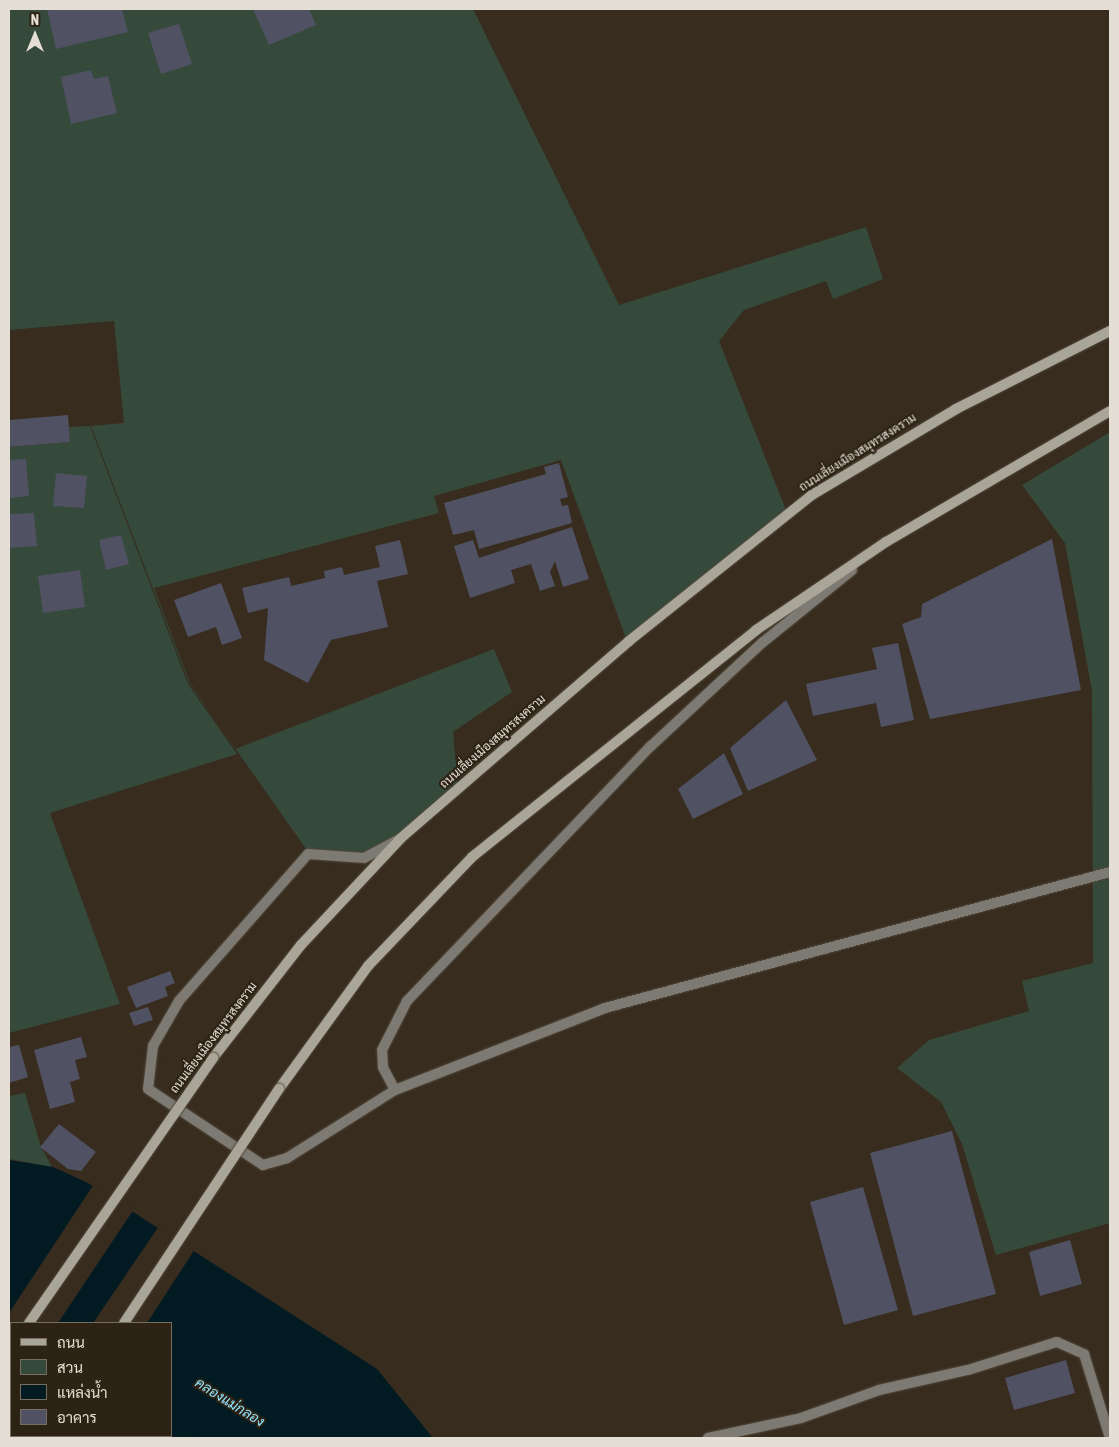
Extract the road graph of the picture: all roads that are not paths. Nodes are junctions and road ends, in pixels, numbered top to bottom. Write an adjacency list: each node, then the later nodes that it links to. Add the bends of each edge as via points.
1 (1110, 331): 4 (main road, ถนนเลี่ยงเมืองสมุทรสงคราม, via 956,409 812,495 629,640)
2 (1110, 411): 3 (main road)
3 (886, 542): 6 (lane, via 762,643 650,746 407,1000 382,1050 383,1067); 8 (main road, bridge, via 756,630 472,857 368,966 280,1089)
4 (401, 838): 6 (lane, via 364,858 308,854 179,1001 152,1046 147,1083 148,1089 263,1165 287,1158); 7 (main road, ถนนเลี่ยงเมืองสมุทรสงคราม, bridge, via 301,945 213,1058)
5 (1110, 872): 6 (lane, via 605,1008)
6 (395, 1090)
7 (30, 1322)
8 (125, 1322)
9 (708, 1438): 10 (lane, via 801,1418 879,1390 968,1370 1058,1342 1084,1354)
10 (1110, 1438)

